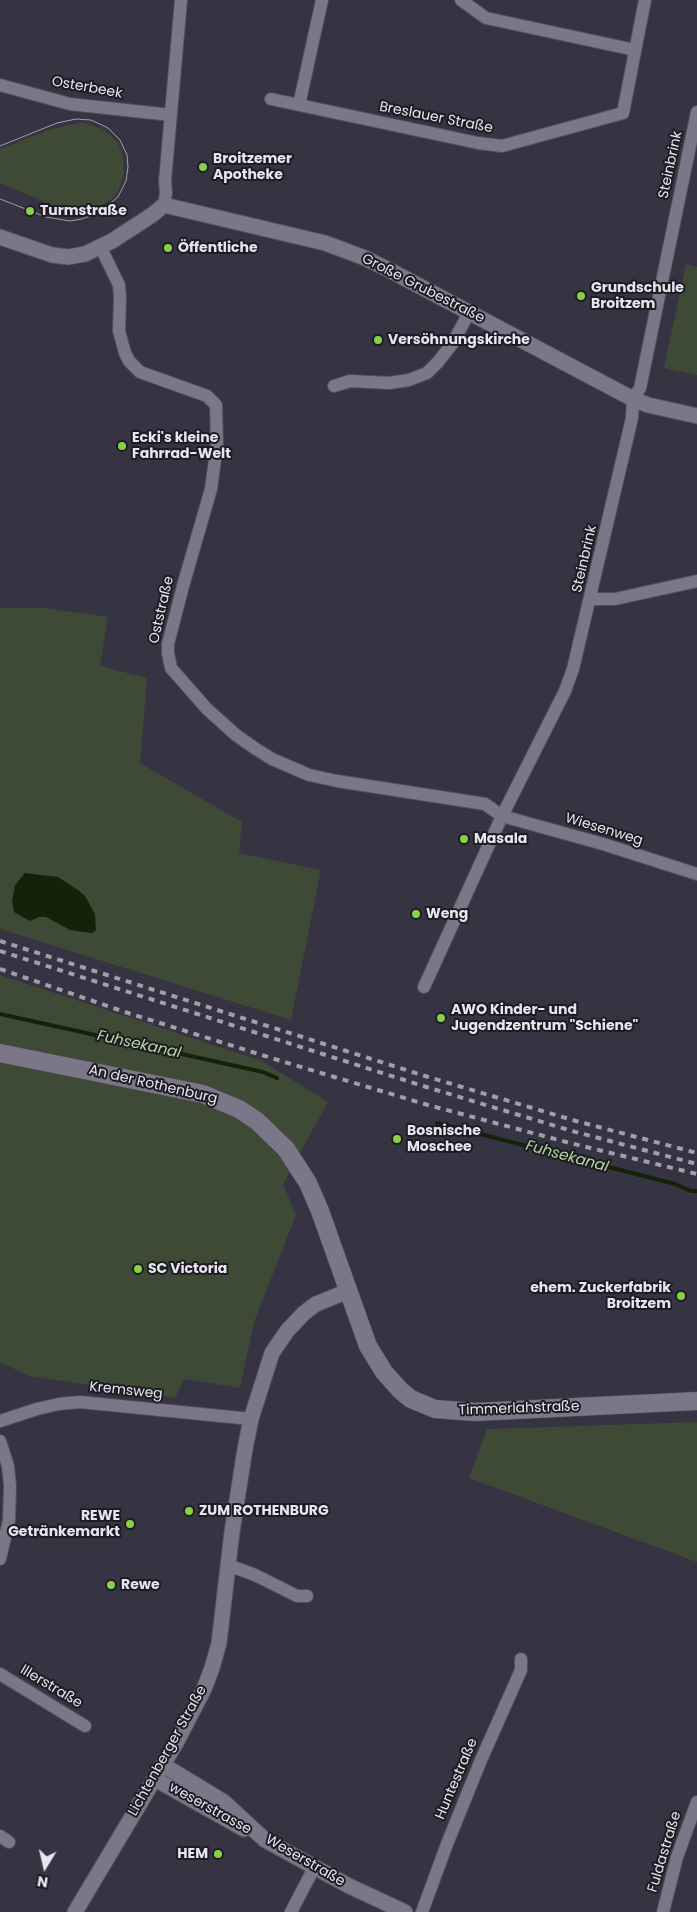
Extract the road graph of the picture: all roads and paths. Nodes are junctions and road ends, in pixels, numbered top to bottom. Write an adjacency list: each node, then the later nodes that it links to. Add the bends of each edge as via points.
1 (181, 0): 10 (street)
2 (322, 0): 8 (street)
3 (462, 0): 5 (street, via 486,18)
4 (645, 0): 5 (street)
5 (635, 50): 8 (street, Breslauer Straße, via 623,112 502,146)
6 (0, 84): 10 (street, Osterbeek, via 70,104)
7 (271, 99): 8 (street, Breslauer Straße)
8 (299, 105)
9 (697, 112): 16 (street, Steinbrink, via 640,388)
10 (171, 115): 11 (street)
11 (164, 205): 13 (street); 14 (street, Große Grubestraße, via 346,250)
12 (0, 237): 13 (street, via 42,253 62,256 85,254)
13 (101, 248): 20 (street, Oststraße, via 119,285 119,331 129,361 140,372 207,396 216,405 217,445 212,482 168,644 171,668 207,709 236,735 290,767 337,781 484,804)
14 (469, 313): 15 (street, via 452,344 427,372 409,380 350,381); 16 (street, Große Grubestraße)
15 (334, 386)
16 (633, 399): 17 (street, Große Grubestraße); 19 (street, Steinbrink, via 632,418)
17 (697, 416)
18 (697, 581): 19 (street, via 615,599)
19 (591, 599): 20 (street, Steinbrink, via 565,691)
20 (502, 816): 21 (street, Wiesenweg); 22 (street, Steinbrink)
21 (697, 874)
22 (424, 987)
23 (0, 1053): 24 (main road, An der Rothenburg, via 203,1094 251,1117 286,1149 308,1183)
24 (348, 1291): 25 (main road, Timmerlahstraße, via 368,1346 384,1372 411,1399 435,1409 475,1412); 26 (street, Lichtenberger Straße, via 316,1304 286,1331 266,1368)
25 (697, 1401)
26 (251, 1419): 27 (street, Kremsweg, via 80,1402 59,1404); 30 (street, Lichtenberger Straße)
27 (0, 1421)
28 (0, 1440): 29 (street, via 10,1486 9,1520)
29 (0, 1558)
30 (228, 1565): 31 (street, via 296,1596); 35 (street, Lichtenberger Straße, via 219,1643 212,1668)
31 (307, 1596)
32 (521, 1658): 43 (street, Huntestraße, via 521,1670 446,1844)
33 (0, 1674): 34 (street, Illerstraße)
34 (86, 1726)
35 (163, 1765): 36 (street, Lichtenberger Straße); 38 (street, Weserstraße, via 224,1802)
36 (155, 1779): 38 (street, weserstrasse); 40 (street, Lichtenberger Straße)
37 (697, 1802): 44 (street, Fuldastraße, via 677,1857)
38 (265, 1840): 39 (street, Weserstraße)
39 (314, 1868): 41 (street); 42 (street, Weserstraße)
40 (75, 1912)
41 (291, 1912)
42 (405, 1912)
43 (422, 1912)
44 (663, 1912)

